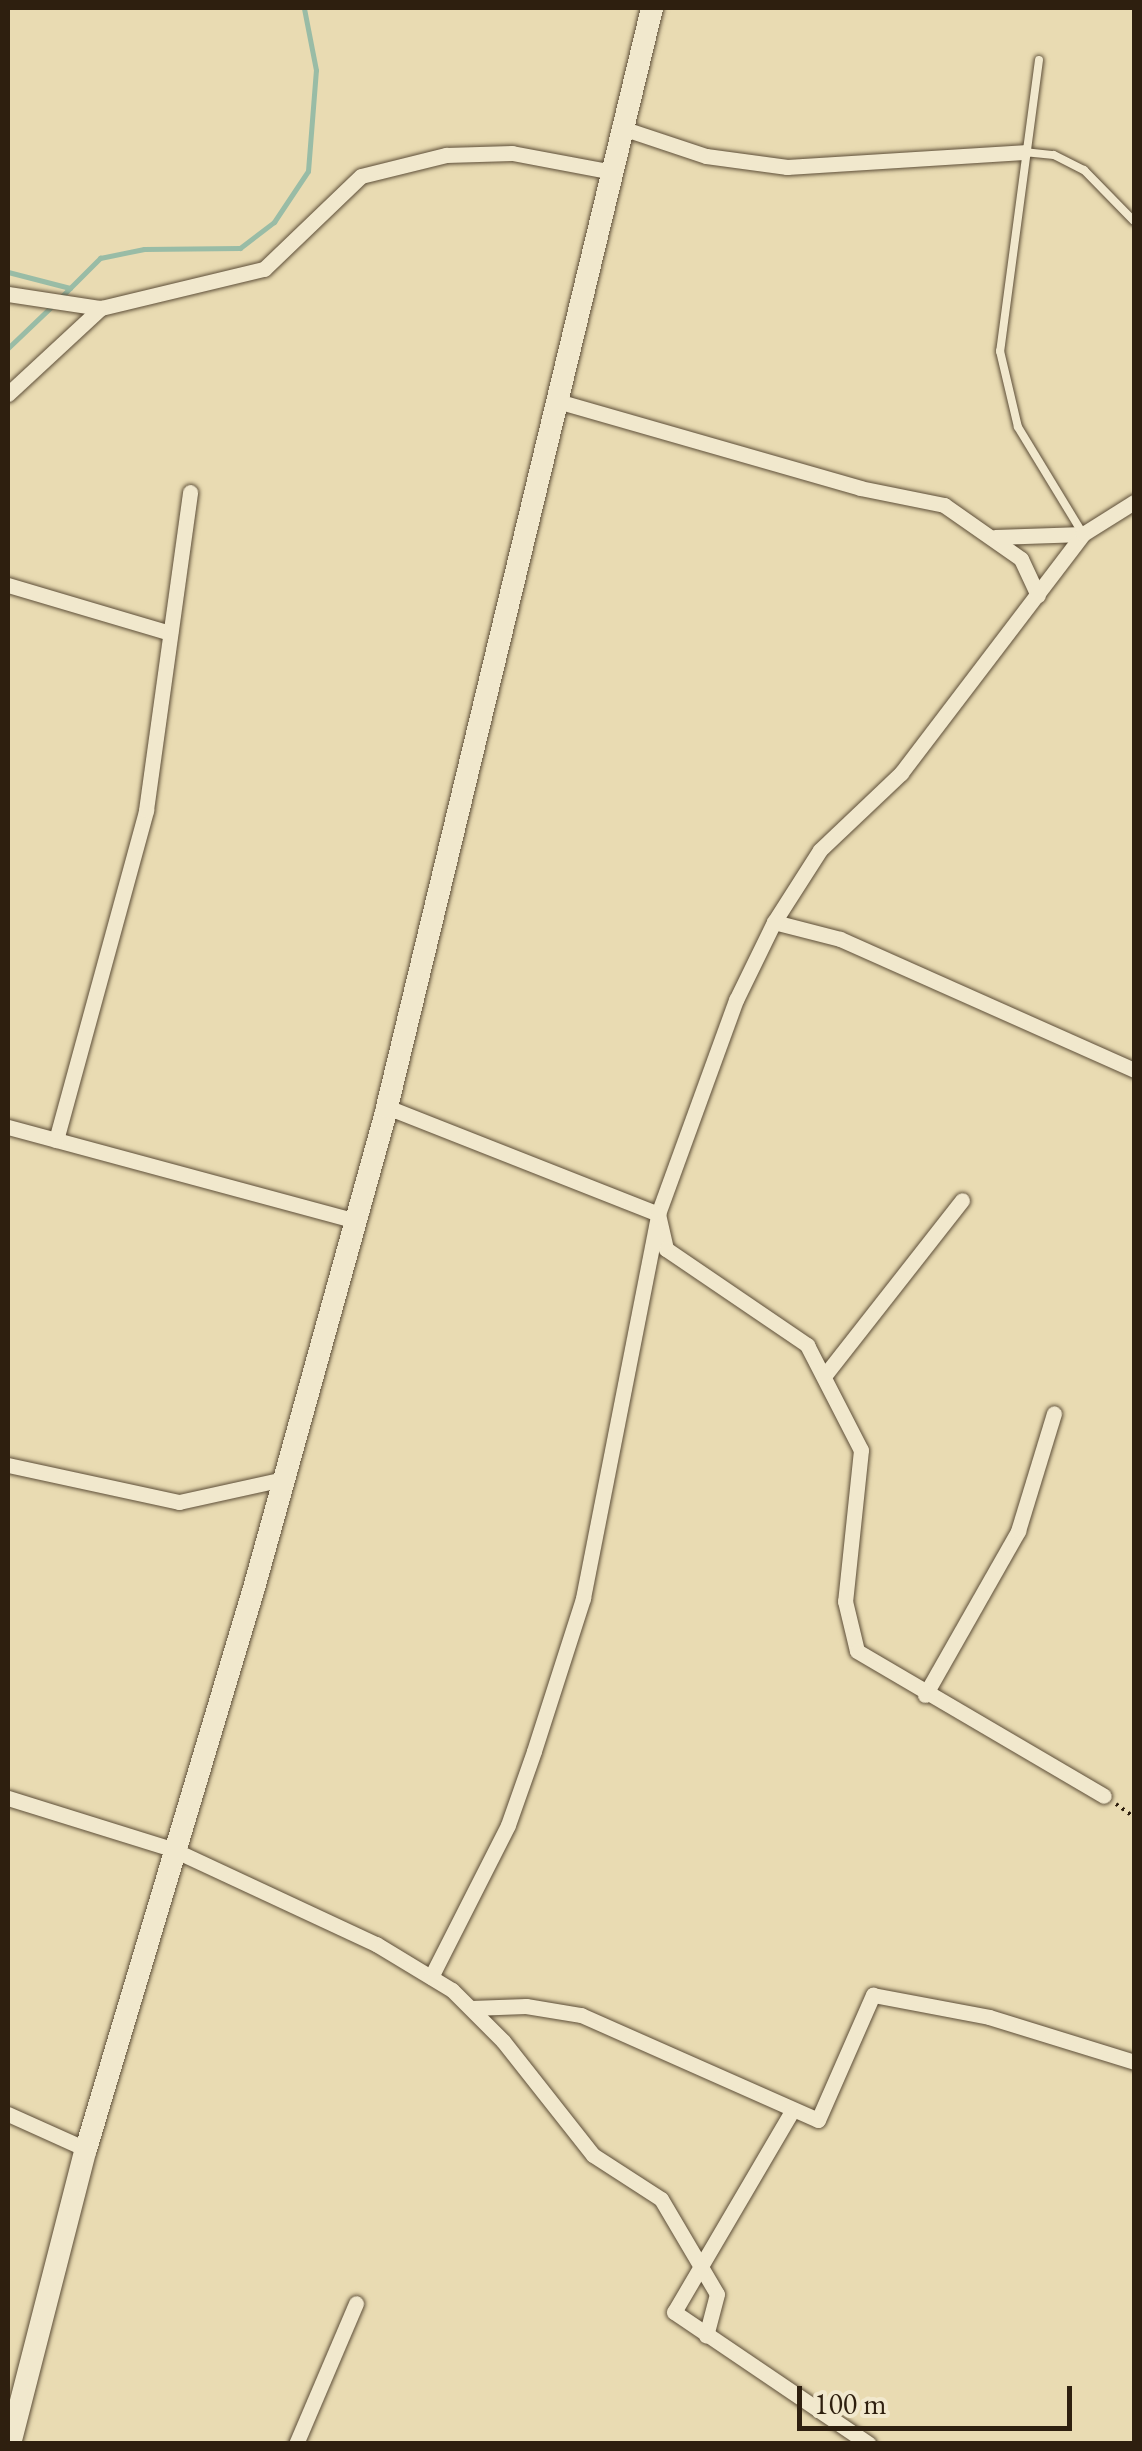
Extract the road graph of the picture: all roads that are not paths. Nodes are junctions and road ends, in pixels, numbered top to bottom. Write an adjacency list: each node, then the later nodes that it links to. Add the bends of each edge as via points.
1 (652, 8): 3 (main road)
2 (1039, 60): 4 (lane)
3 (619, 127): 4 (street, via 706,156 786,167); 5 (main road)
4 (1024, 152): 6 (lane, via 1054,155 1084,170); 13 (lane, via 1000,351 1018,427)
5 (608, 172): 8 (street, via 512,153 446,155 361,176 264,269); 10 (main road)
6 (1134, 221)
7 (8, 294): 8 (street)
8 (101, 308): 9 (street)
9 (8, 394)
10 (554, 400): 14 (street, via 860,488 944,505); 20 (main road, via 450,863)
11 (190, 492): 17 (street)
12 (1134, 502): 13 (street)
13 (1083, 534): 14 (street); 16 (street)
14 (995, 536): 16 (street, via 1021,559)
15 (8, 585): 17 (street)
16 (1038, 596): 18 (street, via 901,773 820,850)
17 (170, 632): 22 (street, via 146,810)
18 (774, 922): 19 (street, via 840,939); 24 (street, via 736,1000)
19 (1134, 1070)
20 (386, 1107): 24 (street); 25 (main road)
21 (8, 1127): 22 (street)
22 (56, 1140): 25 (street)
23 (962, 1200): 26 (street)
24 (658, 1214): 26 (street, via 666,1249 807,1345); 34 (street, via 583,1598 508,1825)
25 (356, 1221): 29 (main road)
26 (825, 1375): 30 (street, via 861,1450 845,1601 857,1651)
27 (1054, 1413): 30 (street, via 1018,1531)
28 (8, 1465): 29 (street, via 179,1502)
29 (284, 1479): 33 (main road)
30 (925, 1695): 31 (street)
31 (1104, 1796)
32 (8, 1798): 33 (street)
33 (172, 1850): 34 (street, via 376,1944); 39 (main road)
34 (431, 1977): 35 (street)
35 (470, 2008): 37 (street, via 526,2006 581,2015); 40 (street, via 593,2155 661,2199)
36 (1134, 2062): 37 (street, via 989,2017 873,1995 818,2120)
37 (792, 2110): 40 (street)
38 (8, 2114): 39 (street)
39 (86, 2150): 43 (main road)
40 (700, 2266): 42 (street, via 717,2294); 42 (street, via 674,2312)
41 (356, 2302): 44 (street)
42 (706, 2336): 45 (street)
43 (10, 2444)
44 (296, 2444)
45 (868, 2444)

